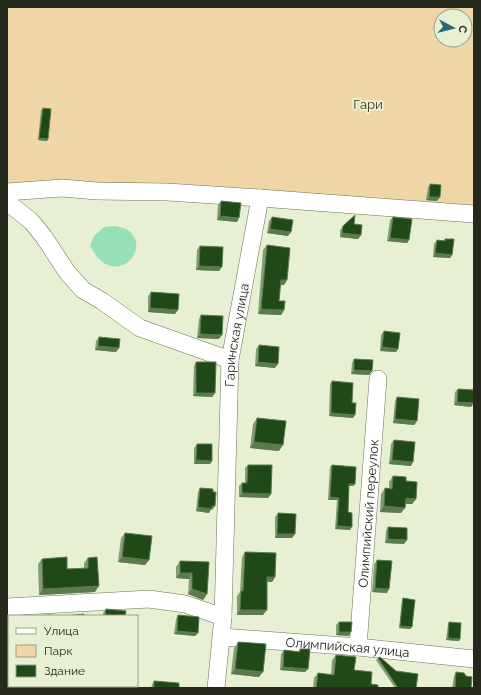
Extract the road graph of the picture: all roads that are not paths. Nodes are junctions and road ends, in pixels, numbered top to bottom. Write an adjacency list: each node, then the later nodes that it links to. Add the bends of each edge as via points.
1 (7, 192): 2 (street, via 62,188)
2 (260, 198): 4 (street); 5 (street, Гаринская улица)
3 (7, 202): 5 (street, via 31,220 67,272 83,290 140,328)
4 (474, 214)
5 (230, 360): 8 (street, Гаринская улица)
6 (378, 379): 10 (street, Олимпийский переулок)
7 (7, 607): 8 (street, via 149,599 185,604)
8 (223, 617): 9 (street, Гаринская улица)
9 (222, 637): 10 (street, Олимпийская улица); 12 (street, Гаринская улица)
10 (358, 647): 11 (street, Олимпийская улица)
11 (474, 659)
12 (216, 688)

